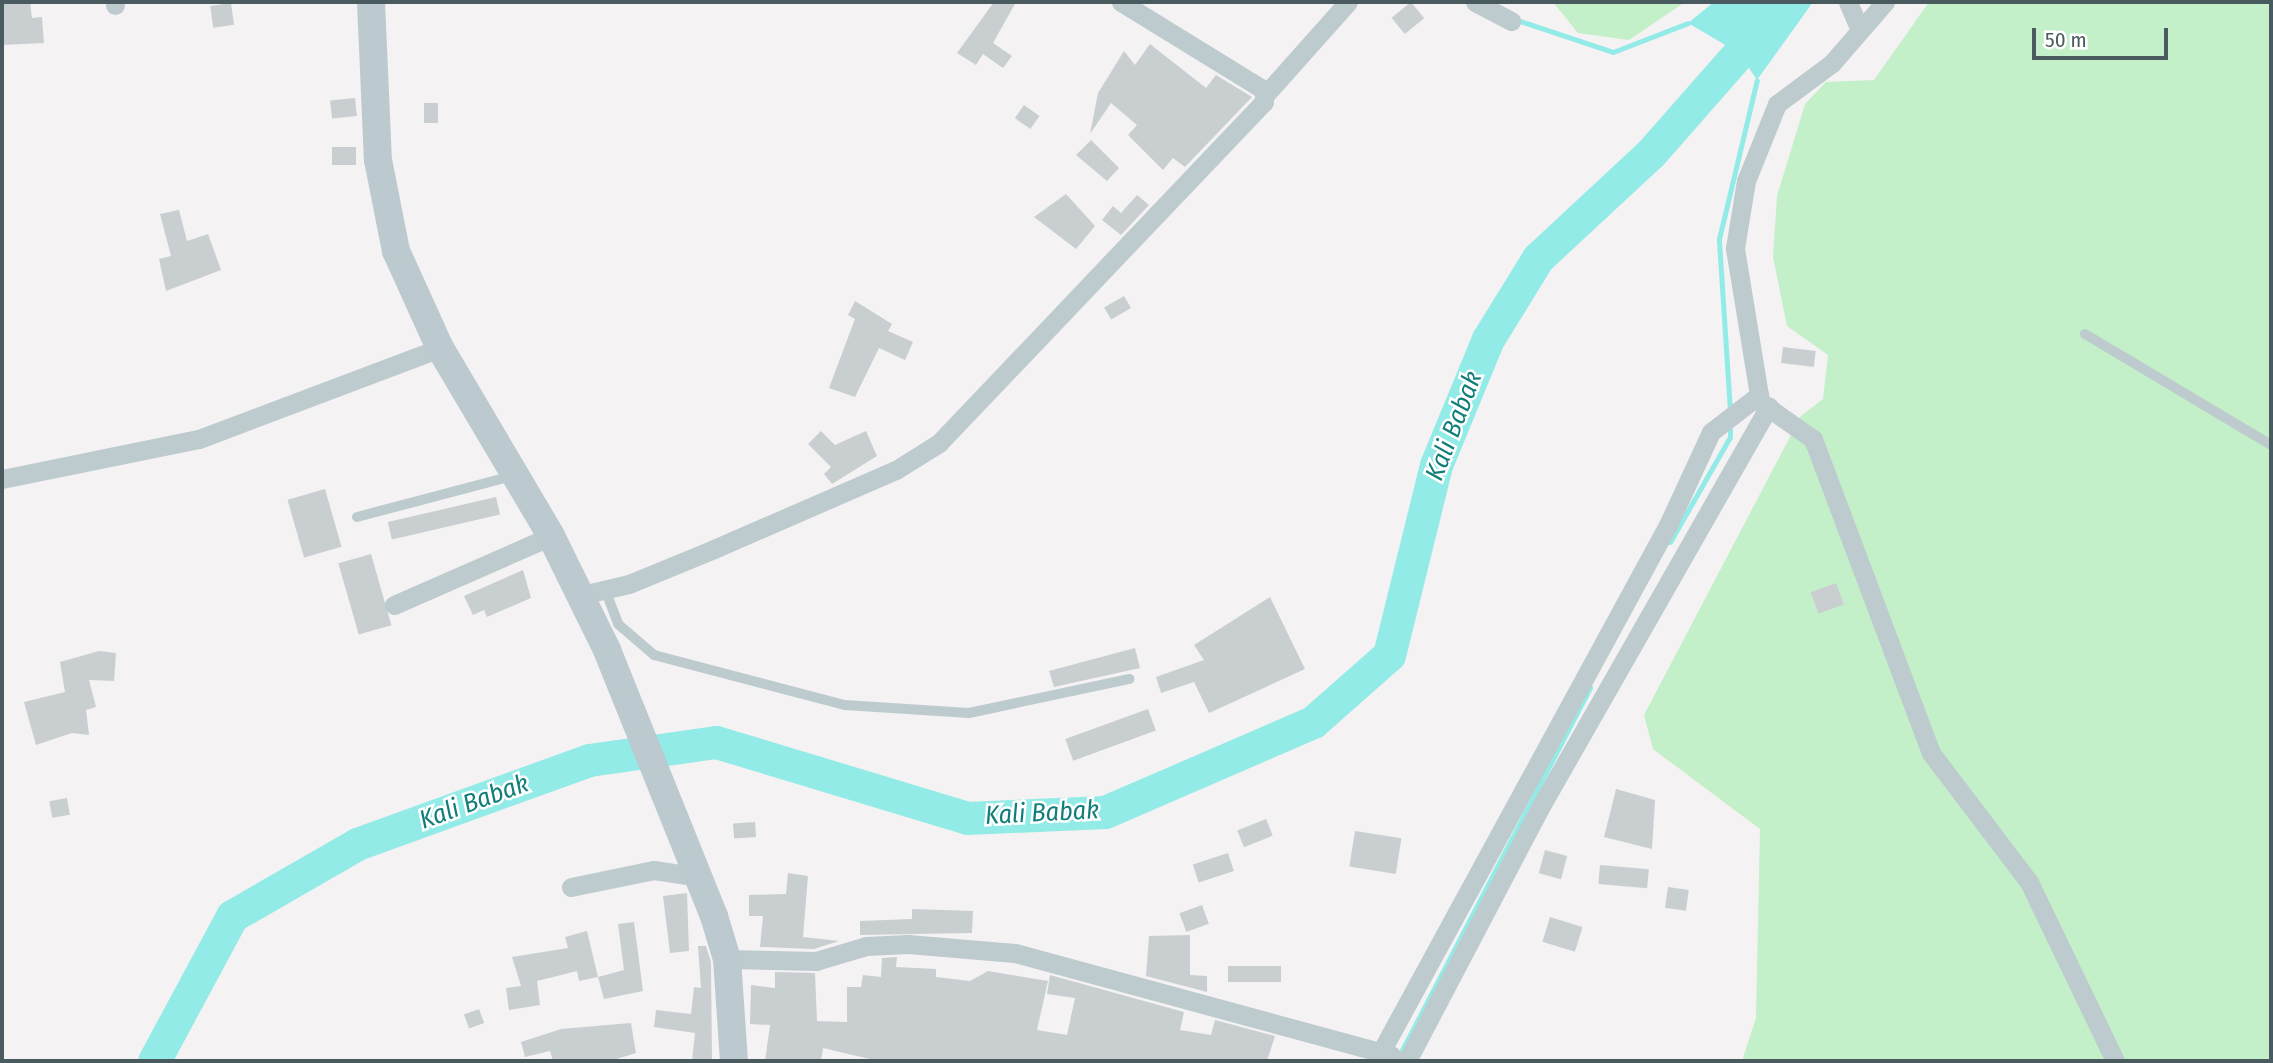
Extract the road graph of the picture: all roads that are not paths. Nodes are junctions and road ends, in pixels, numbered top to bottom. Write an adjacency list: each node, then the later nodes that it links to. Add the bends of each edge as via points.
1 (371, 2): 11 (street, via 384,207)
2 (1121, 2): 9 (street)
3 (1348, 2): 9 (street)
4 (1475, 2): 7 (street)
5 (1848, 2): 8 (street)
6 (1885, 2): 8 (street)
7 (1511, 22)
8 (1860, 30): 12 (street, via 1824,71 1777,104 1746,181 1735,247 1746,335 1760,387)
9 (1266, 94): 18 (street, via 940,443 850,491)
10 (2085, 334): 13 (lane)
11 (440, 348): 14 (street); 15 (street, via 210,435)
12 (1748, 408): 21 (street); 21 (street); 27 (street, via 1813,439 1931,753 2028,882)
13 (2271, 445)
14 (514, 475): 16 (lane); 17 (street)
15 (2, 479)
16 (357, 517)
17 (551, 536): 18 (street); 19 (street, via 524,553)
18 (594, 593): 20 (lane, via 618,624 654,655 845,705 969,713); 22 (street, via 607,649)
19 (394, 605)
20 (1129, 679)
21 (1530, 800): 25 (street); 25 (street)
22 (699, 877): 23 (street, via 654,870); 24 (street)
23 (571, 887)
24 (727, 959): 25 (street, via 816,961 866,946 908,944 1016,953 1134,990 1287,1022); 26 (street)
25 (1393, 1058)
26 (734, 1061)
27 (2115, 1061)

